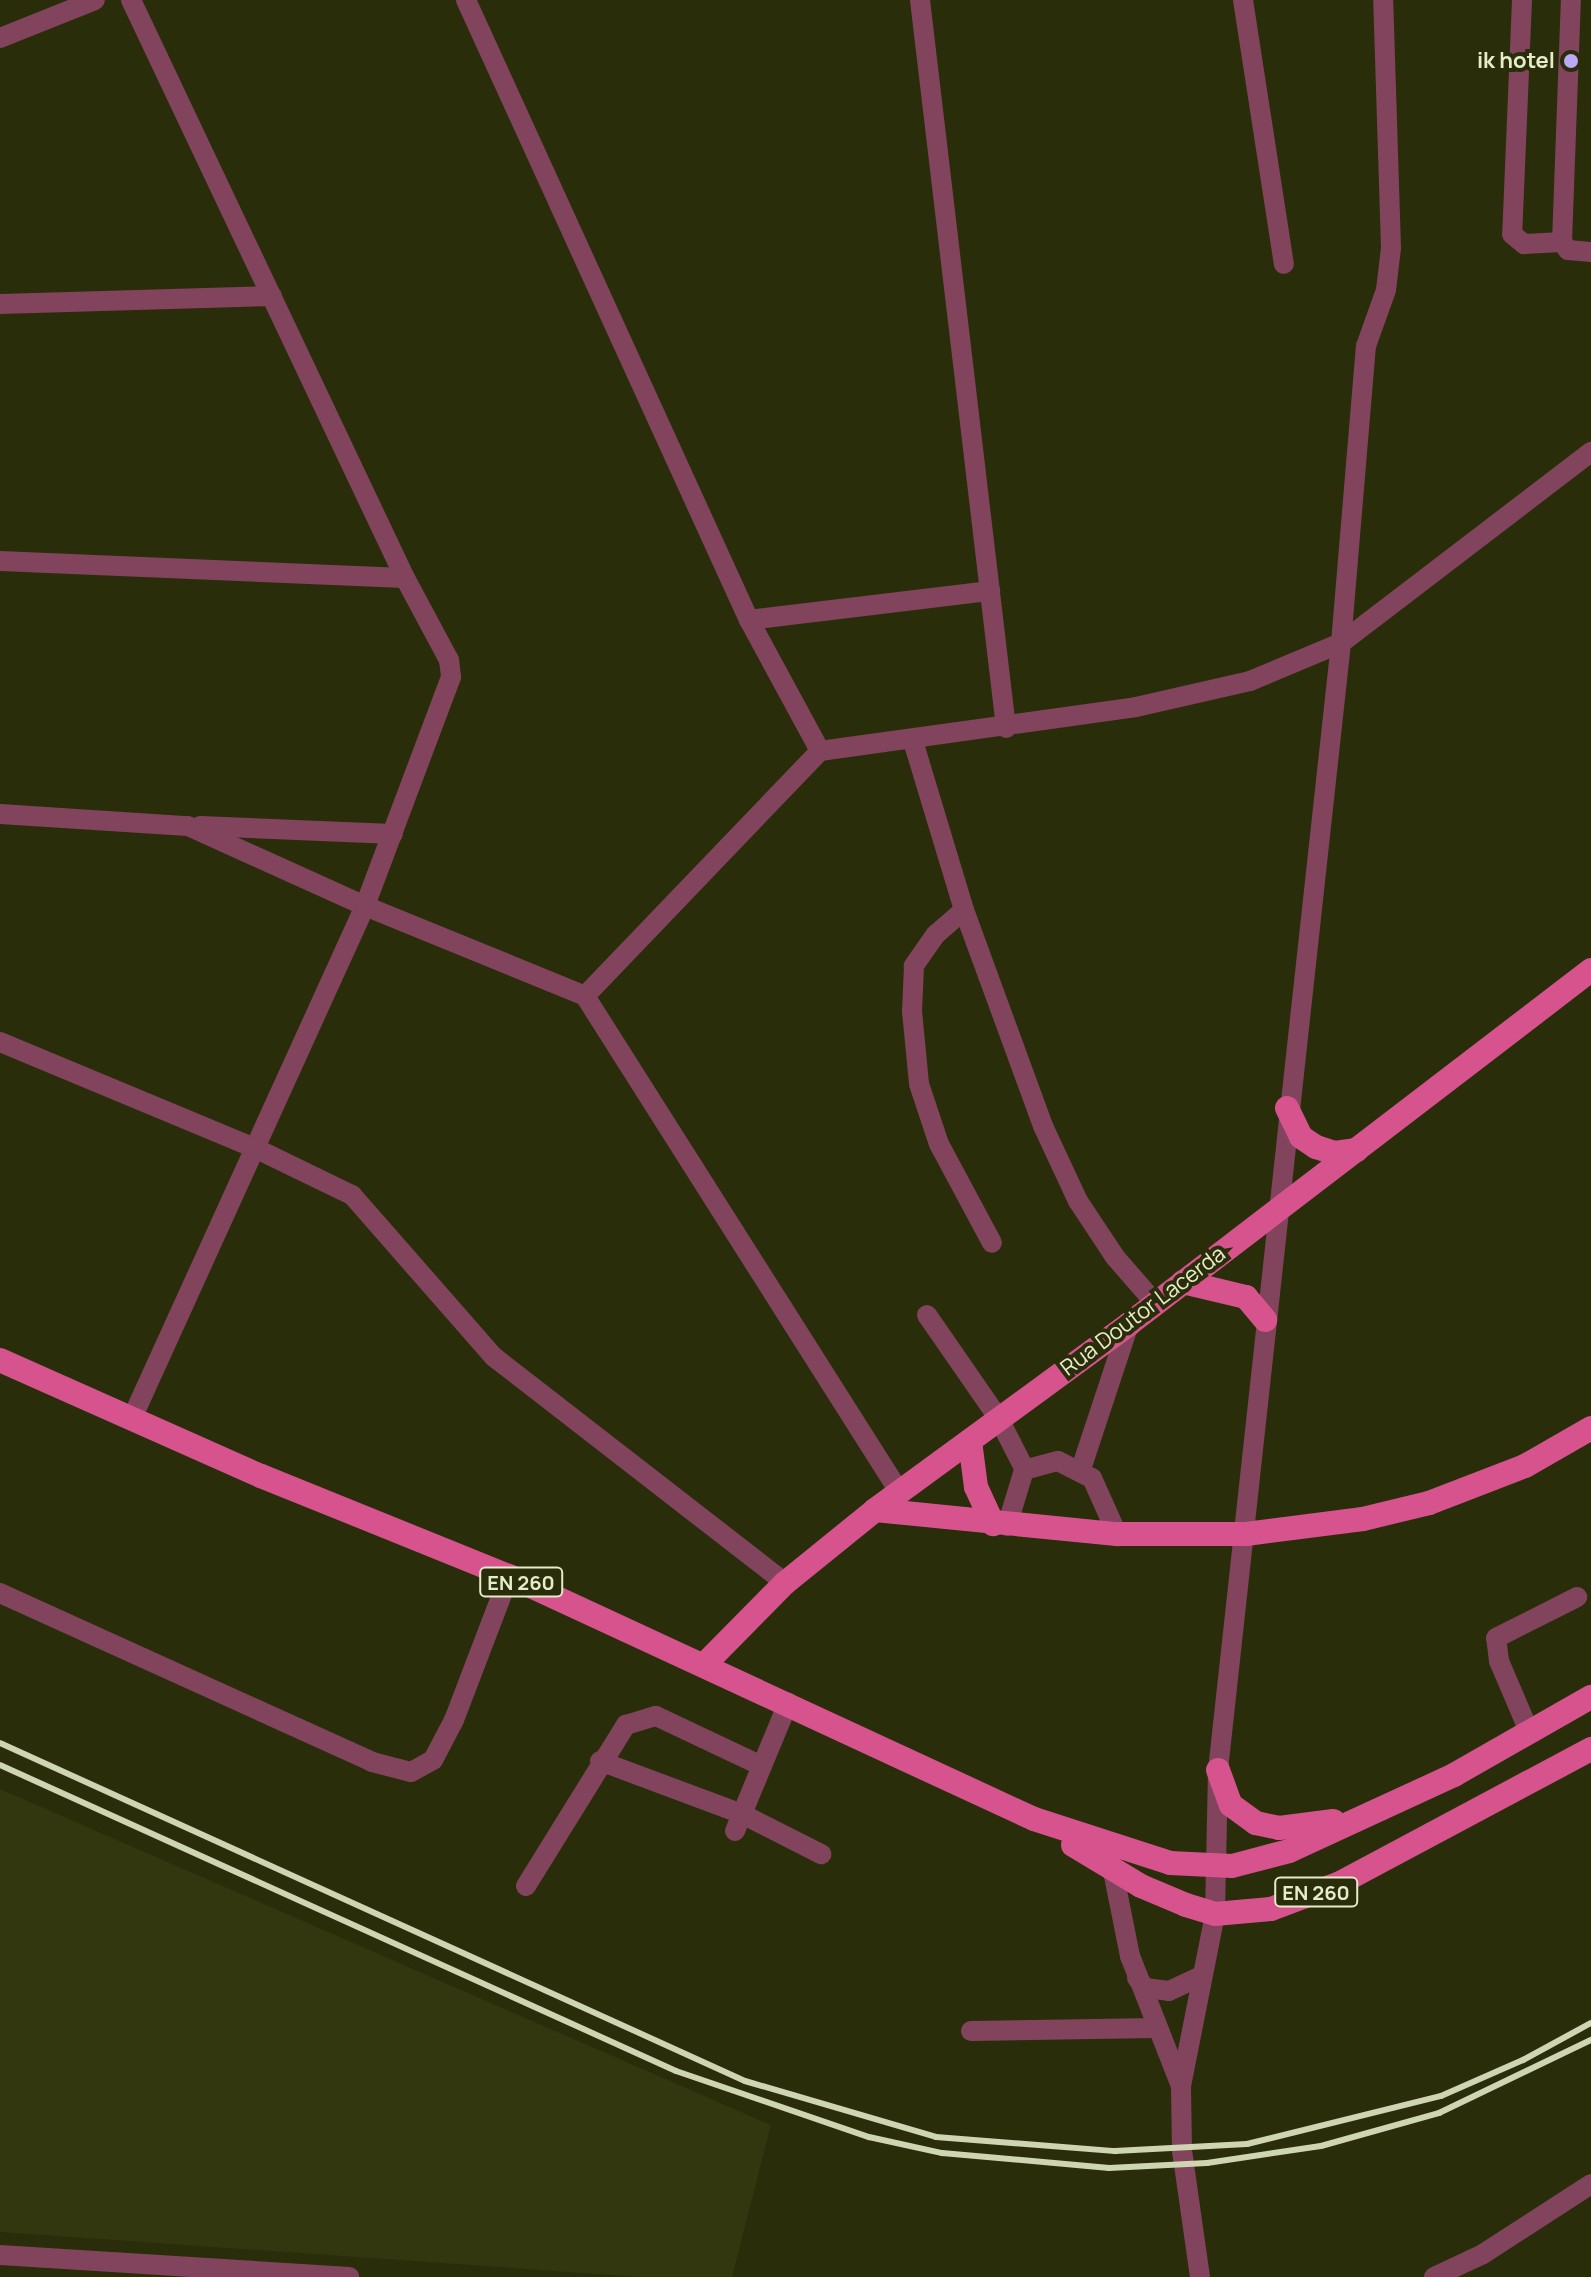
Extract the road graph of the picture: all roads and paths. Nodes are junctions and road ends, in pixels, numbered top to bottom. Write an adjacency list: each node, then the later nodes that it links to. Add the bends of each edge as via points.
1 (95, 0): 9 (street)
2 (131, 0): 13 (street)
3 (466, 0): 19 (street)
4 (920, 0): 18 (street)
5 (1243, 0): 12 (street)
6 (1383, 0): 20 (street, via 1391,248 1386,290 1366,346)
7 (1522, 0): 10 (street, via 1512,234 1524,244)
8 (1571, 0): 10 (street)
9 (0, 38)
10 (1562, 242): 11 (street, via 1568,250)
11 (1591, 252)
12 (1284, 264)
13 (272, 296): 14 (street); 17 (street)
14 (0, 304)
15 (1591, 452): 20 (street)
16 (0, 561): 17 (street)
17 (405, 578): 26 (street, via 449,660 451,677)
18 (990, 591): 19 (street); 21 (street)
19 (749, 620): 23 (street)
20 (1341, 643): 21 (street, via 1250,681); 32 (street)
21 (1006, 728): 22 (street)
22 (913, 741): 23 (street); 28 (street)
23 (820, 751): 30 (street)
24 (0, 814): 25 (street)
25 (188, 826): 26 (street); 27 (street)
26 (393, 834): 27 (street)
27 (365, 906): 30 (street); 33 (street)
28 (964, 910): 36 (street, via 936,934 914,966 912,1011 919,1084 939,1144); 38 (street, via 1043,1126 1078,1201 1115,1257)
29 (1591, 970): 34 (main road, Rua Doutor Lacerda)
30 (585, 996): 49 (street)
31 (0, 1042): 33 (street)
32 (1287, 1108): 34 (main road, via 1301,1137 1316,1147 1335,1153); 35 (street)
33 (255, 1148): 43 (street); 55 (street, via 366,1205 494,1357)
34 (1357, 1150): 35 (main road, Rua Doutor Lacerda)
35 (1277, 1208): 37 (main road, Rua Doutor Lacerda); 40 (street)
36 (992, 1243)
37 (1183, 1282): 38 (main road, Rua Doutor Lacerda); 40 (main road, via 1237,1293)
38 (1155, 1303): 41 (main road, Rua Doutor Lacerda)
39 (927, 1315): 44 (street)
40 (1265, 1320): 53 (street)
41 (1129, 1324): 44 (main road, Rua Doutor Lacerda); 47 (street)
42 (0, 1360): 43 (main road, EN 260)
43 (133, 1416): 54 (main road, EN 260, via 261,1476)
44 (999, 1419): 46 (main road, Rua Doutor Lacerda); 48 (street)
45 (1586, 1434): 53 (main road, via 1525,1466 1429,1503 1363,1519)
46 (970, 1441): 49 (main road, Rua Doutor Lacerda); 51 (main road, via 976,1487)
47 (1081, 1469): 48 (street, via 1058,1461); 52 (street, via 1102,1497)
48 (1025, 1470): 51 (street)
49 (900, 1493): 50 (main road, Rua Doutor Lacerda)
50 (875, 1510): 51 (main road); 55 (main road, Rua Doutor Lacerda)
51 (1000, 1525): 52 (main road)
52 (1117, 1534): 53 (main road)
53 (1246, 1534): 65 (street)
54 (509, 1576): 56 (street, via 454,1720 433,1760 411,1772 372,1762); 58 (main road, EN 260)
55 (785, 1583): 58 (main road, Rua Doutor Lacerda)
56 (0, 1593)
57 (1577, 1597): 61 (street, via 1496,1638 1499,1661)
58 (705, 1664): 60 (main road, EN 260)
59 (1591, 1697): 61 (main road, EN 260)
60 (788, 1703): 64 (street); 69 (main road, EN 260)
61 (1528, 1729): 66 (main road, EN 260)
62 (1591, 1749): 67 (main road, EN 260)
63 (600, 1761): 64 (street, via 626,1725 656,1716); 70 (street); 74 (street)
64 (762, 1766): 70 (street)
65 (1218, 1770): 68 (main road, via 1231,1805 1256,1823 1306,1826); 72 (street)
66 (1454, 1775): 67 (main road); 68 (main road, EN 260)
67 (1477, 1808): 75 (main road, EN 260, via 1340,1883 1271,1909)
68 (1364, 1816): 72 (main road, EN 260, via 1255,1863)
69 (1034, 1819): 72 (main road, EN 260, via 1129,1854); 73 (main road, EN 260)
70 (739, 1822): 71 (street)
71 (821, 1854)
72 (1216, 1867): 75 (street)
73 (1113, 1871): 75 (main road, EN 260, via 1157,1894); 77 (street, via 1121,1927)
74 (526, 1886)
75 (1215, 1914): 76 (street)
76 (1199, 1977): 77 (street, via 1157,1991); 80 (street)
77 (1137, 1978): 78 (street)
78 (1156, 2028): 79 (street); 80 (street)
79 (971, 2031)
80 (1181, 2086): 84 (street, via 1182,2151)
81 (1591, 2184): 85 (street, via 1483,2254)
82 (0, 2255): 83 (street)
83 (349, 2277)
84 (1200, 2277)
85 (1434, 2277)

